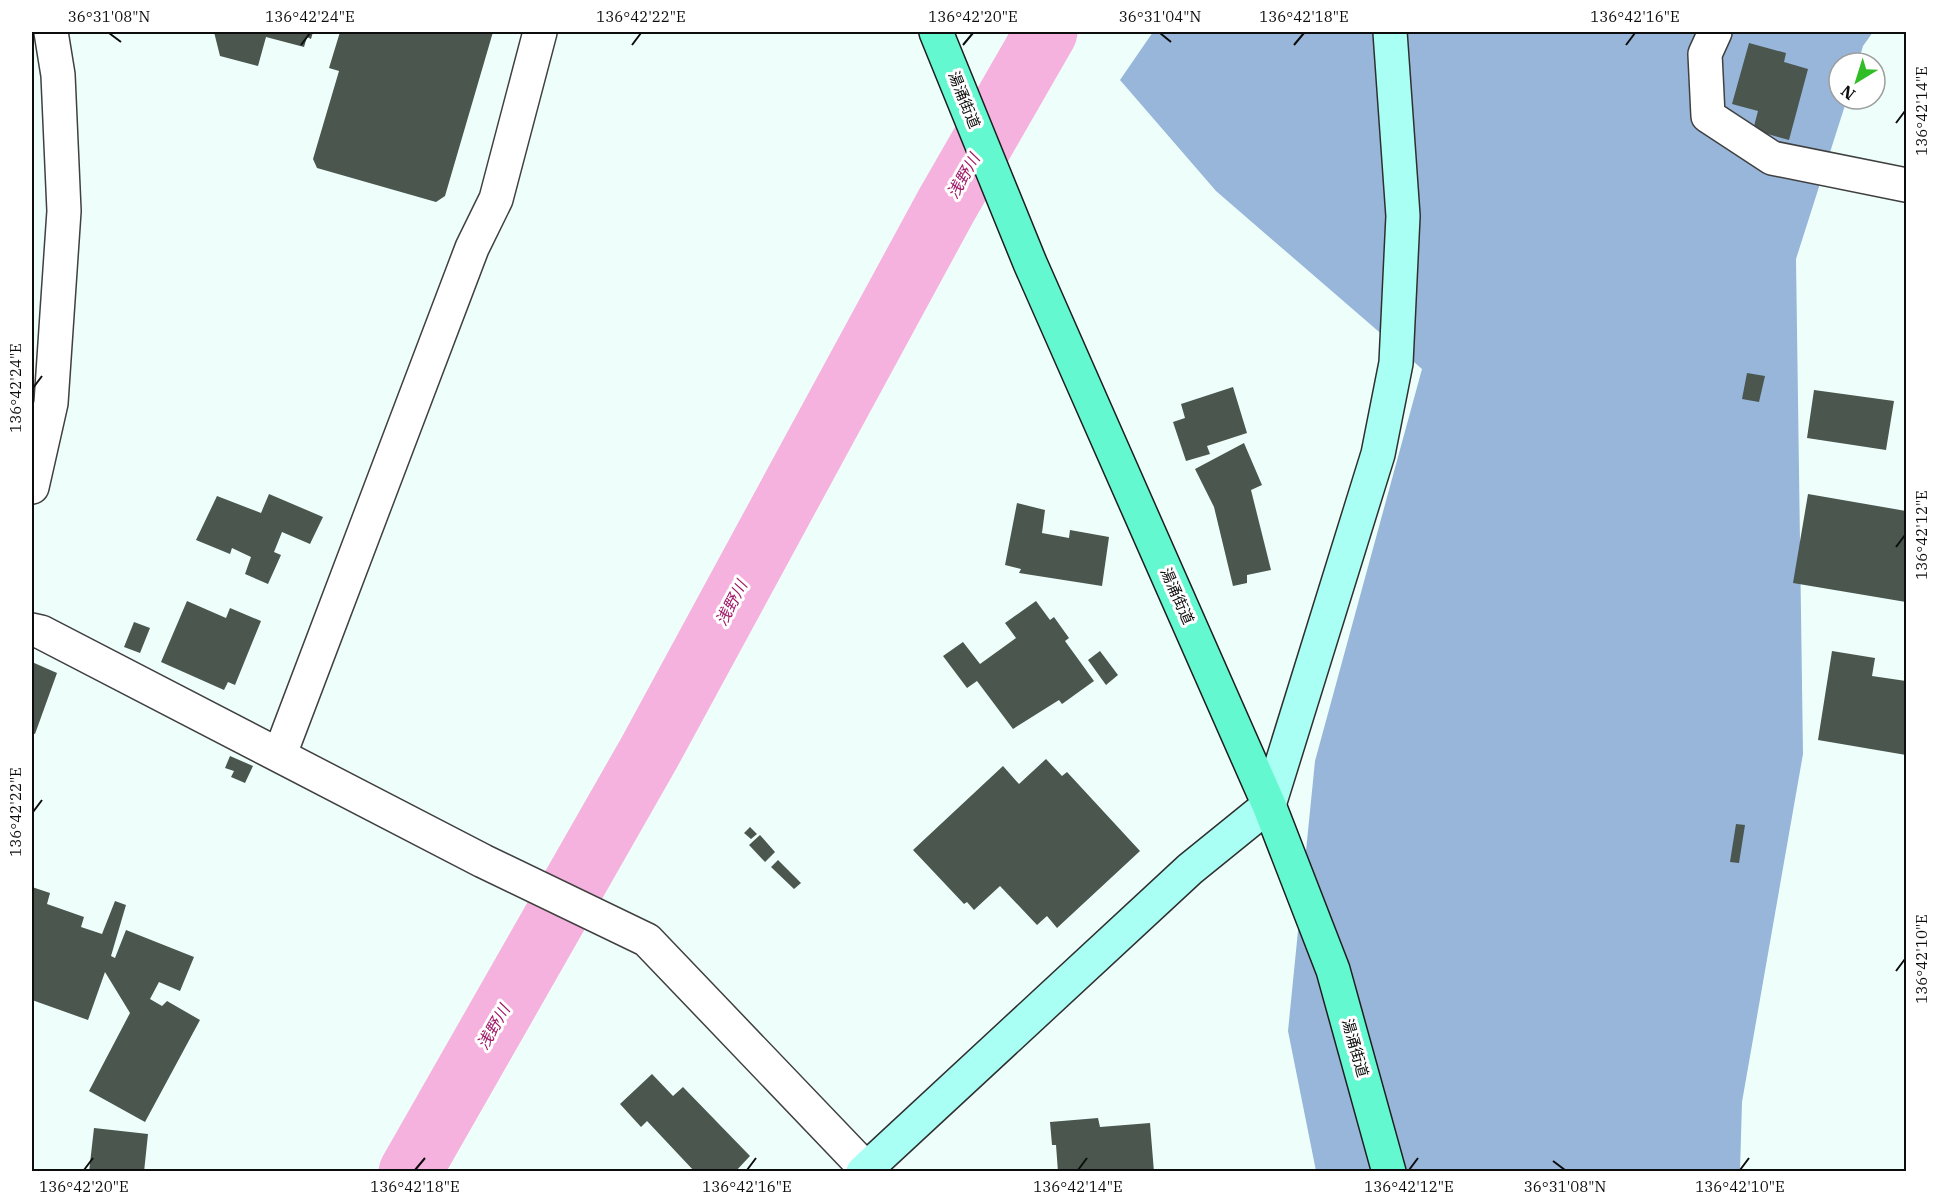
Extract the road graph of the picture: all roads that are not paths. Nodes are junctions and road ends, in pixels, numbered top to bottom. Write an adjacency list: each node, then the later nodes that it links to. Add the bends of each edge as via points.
1 (51, 32): 7 (street, via 58,75 64,211 51,403)
2 (540, 32): 9 (street, via 496,199 472,248)
3 (936, 32): 10 (main road, 湯涌街道, via 1030,263)
4 (1390, 32): 10 (street, via 1403,216 1396,363 1378,454)
5 (1715, 32): 6 (street, via 1705,54 1708,116 1772,158)
6 (1906, 185)
7 (32, 487)
8 (32, 630): 9 (street)
9 (280, 754): 11 (street, via 483,861 647,940)
10 (1269, 805): 11 (street, via 1181,877); 12 (main road, 湯涌街道, via 1333,970)
11 (866, 1170)
12 (1389, 1172)

